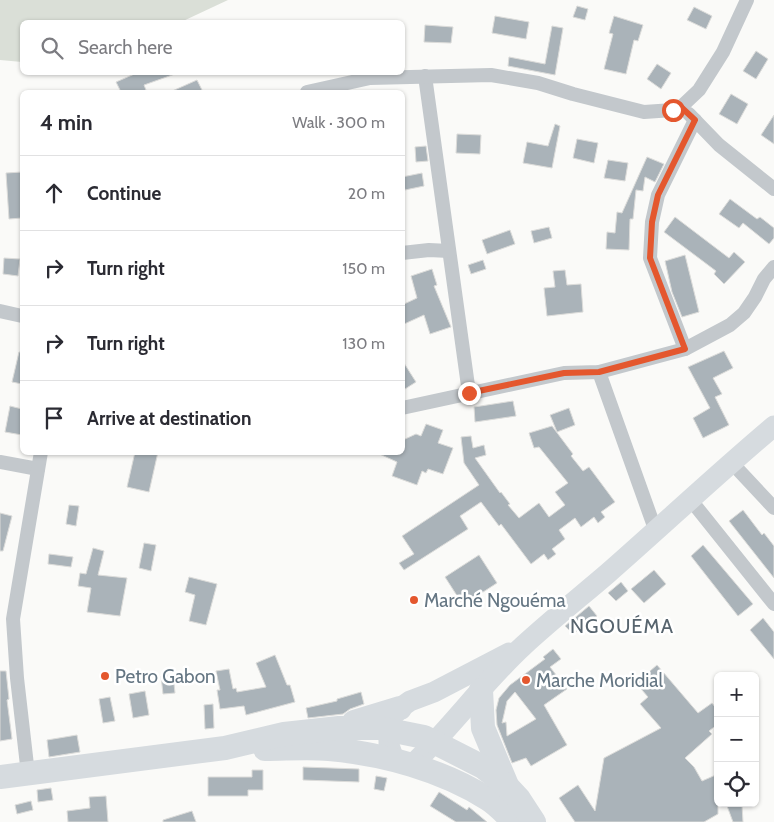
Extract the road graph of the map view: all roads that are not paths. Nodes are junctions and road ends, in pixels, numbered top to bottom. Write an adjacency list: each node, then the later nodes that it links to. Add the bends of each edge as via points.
1 (747, 0): 4 (street, via 723,52 699,90)
2 (425, 76): 3 (street, via 370,78); 4 (street, via 491,75 644,112); 7 (street)
3 (316, 90)
4 (681, 107): 5 (street)
5 (695, 120): 6 (street, via 719,145); 12 (street, via 658,195 652,222 650,258)
6 (773, 186)
7 (449, 251): 8 (street); 14 (street)
8 (405, 253)
9 (774, 267): 12 (street, via 744,312 730,324)
10 (0, 311): 11 (street)
11 (20, 316)
12 (685, 349): 13 (street)
13 (599, 372): 14 (street, via 564,373); 23 (street)
14 (469, 393): 15 (street)
15 (405, 407)
16 (774, 426): 19 (main road)
17 (40, 455): 20 (street)
18 (0, 462): 20 (street)
19 (731, 462): 21 (main road); 22 (street)
20 (38, 469): 25 (street)
21 (690, 499): 23 (main road); 24 (street)
22 (774, 508)
23 (656, 530): 26 (main road)
24 (774, 604)
25 (7, 618): 34 (street)
26 (522, 646): 27 (main road); 28 (main road)
27 (481, 690): 31 (main road); 36 (highway, via 483,728)
28 (400, 708): 29 (highway); 30 (main road)
29 (338, 728): 30 (highway); 32 (highway, via 284,734)
30 (388, 730): 31 (highway); 33 (main road, via 389,745)
31 (435, 742): 33 (main road); 36 (highway, via 483,767)
32 (225, 748): 33 (highway, via 328,749); 34 (highway)
33 (403, 763): 37 (highway, via 460,783 490,800)
34 (28, 774): 35 (highway)
35 (0, 777)
36 (506, 784): 38 (highway)
37 (514, 822)
38 (534, 822)

